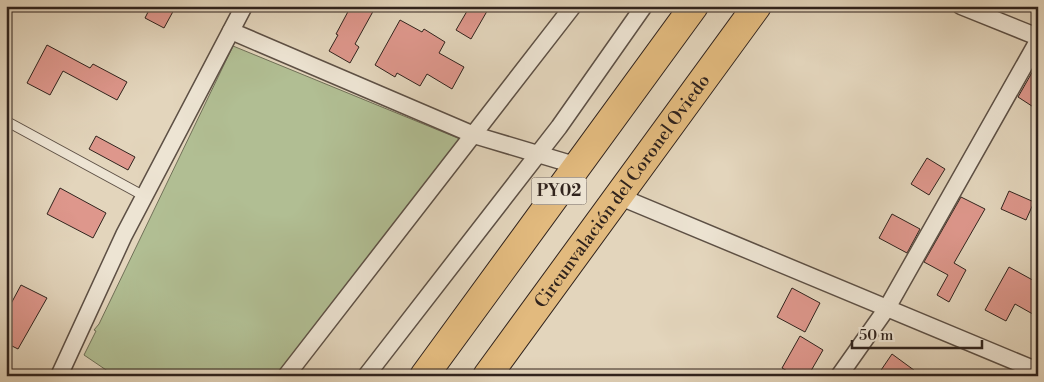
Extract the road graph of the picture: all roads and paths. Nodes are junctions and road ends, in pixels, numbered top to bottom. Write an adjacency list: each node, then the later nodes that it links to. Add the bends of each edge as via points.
1 (244, 6): 7 (street)
2 (573, 6): 11 (street)
3 (644, 6): 12 (street)
4 (694, 6): 13 (highway, PY02)
5 (757, 6): 15 (highway, Circunvalación del Coronel Oviedo / PY02)
6 (961, 6): 8 (street)
7 (231, 31): 11 (street); 14 (street)
8 (1038, 37)
9 (1038, 41): 16 (street)
10 (6, 120): 14 (lane)
11 (474, 135): 12 (street); 19 (street)
12 (537, 154): 13 (street); 20 (street)
13 (578, 166): 21 (highway, PY02)
14 (144, 196): 18 (street)
15 (618, 196): 16 (street); 22 (highway, Circunvalación del Coronel Oviedo / PY02)
16 (888, 308): 17 (street); 23 (street)
17 (1038, 370)
18 (59, 376)
19 (286, 376)
20 (366, 376)
21 (424, 376)
22 (487, 376)
23 (839, 376)

